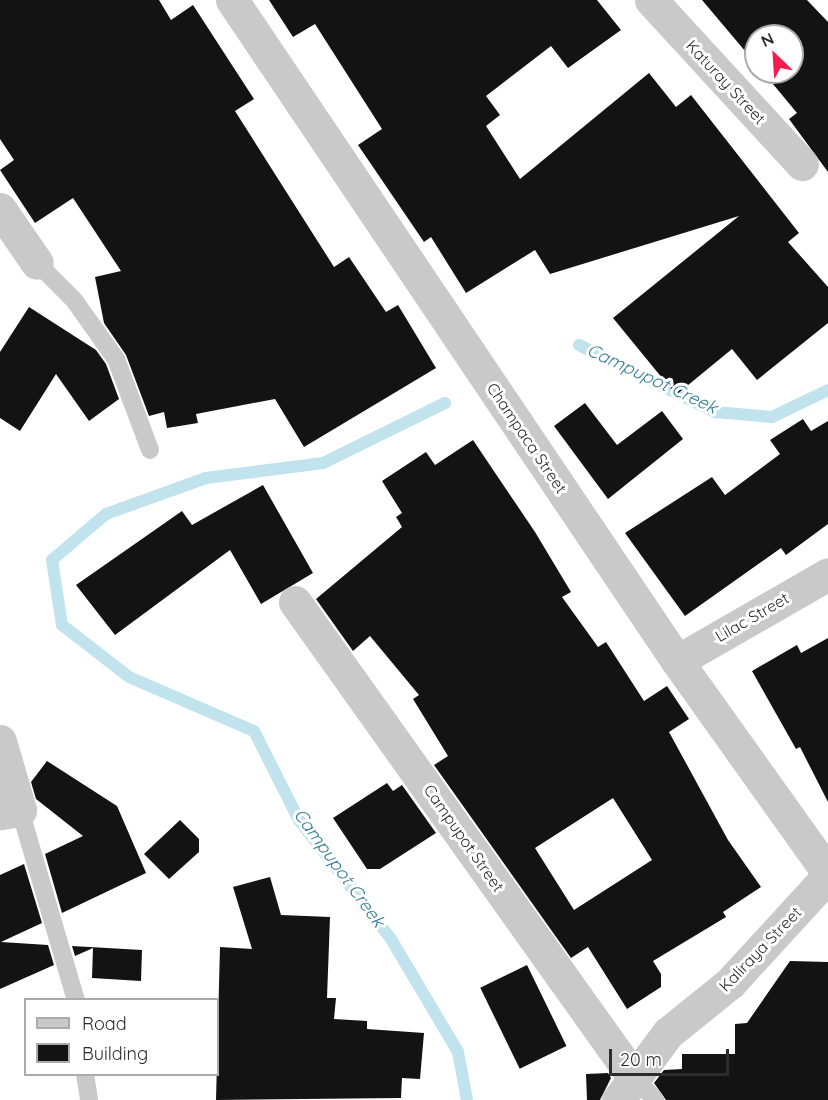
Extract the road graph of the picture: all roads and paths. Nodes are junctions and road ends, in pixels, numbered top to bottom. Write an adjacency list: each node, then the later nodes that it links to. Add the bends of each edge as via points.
1 (232, 0): 9 (street, Champaca Street)
2 (651, 0): 3 (street, Katuray Street)
3 (802, 164)
4 (0, 209): 5 (street)
5 (37, 263): 6 (lane, via 74,300 116,359)
6 (150, 450)
7 (828, 574): 9 (street, Lilac Street)
8 (296, 602): 15 (street, Campupot Street)
9 (677, 661): 12 (street, Champaca Street)
10 (0, 741): 11 (street)
11 (10, 811): 13 (lane)
12 (828, 874): 15 (street, Kaliraya Street, via 730,983 668,1033)
13 (76, 998)
14 (86, 1076): 16 (lane)
15 (625, 1088): 17 (lane)
16 (89, 1100)
17 (655, 1100)

